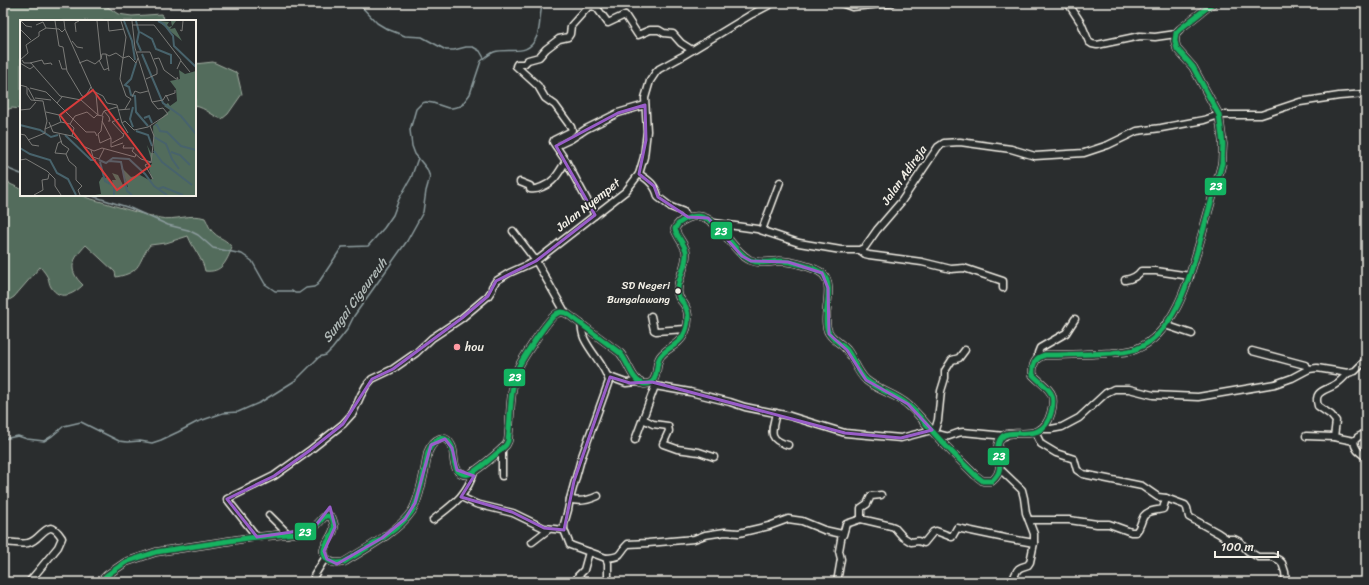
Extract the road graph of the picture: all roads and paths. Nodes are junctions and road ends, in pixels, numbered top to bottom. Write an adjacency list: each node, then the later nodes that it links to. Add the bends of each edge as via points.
1 (773, 3): 7 (street, Jalan Nyempet)
2 (841, 3): 3 (street, via 852,7)
3 (892, 3)
4 (1068, 3): 6 (street, via 1092,44 1140,36)
5 (1213, 3): 6 (street, via 1185,23)
6 (1176, 34): 10 (street, via 1178,49 1193,67)
7 (692, 50): 9 (street, Jalan Nyempet, via 656,72 648,86); 11 (street, via 672,34 652,29 639,35 625,15 608,23 595,6 588,7 571,26 568,37 556,41 538,58 516,65 538,86 545,98 555,105 572,129 553,140)
8 (1366, 94): 10 (street, via 1300,102 1261,115)
9 (645, 105): 11 (street, via 618,113); 13 (street, Jalan Nyempet, via 646,140)
10 (1219, 115): 21 (street, Jalan Adireja, via 1204,120 1136,131 1084,153 1035,156 1011,149 960,142 944,143 938,147 901,202); 23 (street, via 1223,144 1222,163)
11 (556, 146): 12 (street)
12 (566, 161): 14 (street, via 548,185 533,190); 16 (street)
13 (639, 174): 16 (street, Jalan Nyempet, via 626,191); 17 (street, via 654,186 658,197 669,206 685,213)
14 (520, 182)
15 (780, 182): 19 (street)
16 (595, 215): 22 (street, Jalan Nyempet)
17 (684, 220): 18 (street, via 698,216 708,218); 31 (street, via 676,229 686,251 678,294 687,310)
18 (714, 223): 19 (street); 46 (street, via 742,256 760,262 788,262 814,269 822,274 828,288 829,334 847,350 866,380 908,404)
19 (762, 230): 21 (street, via 799,243 841,250)
20 (513, 231): 22 (street)
21 (860, 250): 25 (street, via 869,255 922,262 951,269 967,268 1003,281)
22 (536, 261): 26 (street); 73 (street, Jalan Nyempet, via 496,281 488,296 468,314 394,369 372,379 343,424 309,451 274,476 227,499)
23 (1190, 276): 24 (street, via 1152,270 1141,271 1132,279); 30 (street, via 1175,312)
24 (1125, 280)
25 (1003, 288)
26 (565, 312): 29 (street); 54 (street, via 553,315 516,372 512,388 508,441)
27 (651, 316): 31 (street, via 656,331)
28 (1075, 319): 35 (street, via 1066,333 1040,348)
29 (581, 324): 39 (street, via 584,338); 40 (street, via 625,358 630,371)
30 (1165, 325): 32 (street); 35 (street, via 1146,344 1136,349 1099,354 1045,355)
31 (686, 329): 41 (street, via 678,342 660,357)
32 (1192, 334)
33 (965, 350): 46 (street, via 959,358 952,360 945,371)
34 (1252, 351): 37 (street, via 1305,365)
35 (1038, 358): 44 (street, via 1032,366 1033,375 1049,389 1053,401 1048,422)
36 (1366, 360): 38 (street, via 1355,371)
37 (1309, 370): 38 (street, via 1317,368); 44 (street, via 1275,384 1198,397 1153,395 1114,388 1079,418 1062,427)
38 (1348, 373): 50 (street, via 1336,385 1320,392 1317,397 1318,406 1332,415 1336,421)
39 (607, 376): 40 (street, via 626,382); 64 (street, via 607,386)
40 (640, 382): 41 (street)
41 (653, 384): 42 (street); 43 (street)
42 (775, 414): 46 (street, via 809,421 845,433 901,438); 53 (street, via 772,431 774,438 777,442)
43 (643, 419): 51 (street); 55 (street, via 653,424 668,426 669,431 663,444)
44 (1041, 429): 45 (street)
45 (1035, 432): 48 (street); 63 (street, via 1041,444 1074,459 1077,470 1083,474 1142,486 1158,497)
46 (934, 433): 48 (street, via 948,436 963,432); 57 (street, via 979,479 992,481)
47 (1366, 433): 52 (street)
48 (1004, 436): 57 (street, via 1000,439 998,450)
49 (1306, 436): 50 (street)
50 (1334, 437): 52 (street)
51 (635, 440)
52 (1354, 441): 56 (street, via 1358,452)
53 (788, 445)
54 (502, 449): 58 (street); 59 (street)
55 (714, 457)
56 (1366, 457)
57 (1000, 468): 68 (street, via 1022,490)
58 (474, 472): 62 (street); 79 (street, via 459,472 449,442 444,439 435,441 428,452 416,503 405,519 382,538 344,562 337,564)
59 (502, 476)
60 (881, 495): 66 (street, via 871,496 867,504 862,506)
61 (598, 496): 64 (street, via 589,500)
62 (461, 497): 67 (street); 69 (street, via 476,504 513,513)
63 (1166, 498): 68 (street, via 1163,509 1155,509 1142,518 1136,532 1109,524); 87 (street, via 1185,505 1189,517 1227,539 1240,542 1253,555 1279,560 1286,572)
64 (570, 499): 70 (street)
65 (269, 515): 71 (street)
66 (861, 519): 72 (street, via 846,524); 76 (street, via 894,527 903,537 913,542 924,543 936,531 952,537 957,528)
67 (433, 520)
68 (1029, 520): 76 (street)
69 (549, 529): 70 (street); 75 (street)
70 (564, 530): 77 (street, via 570,545)
71 (288, 534): 73 (street); 79 (street, via 313,529 325,516 329,516 334,526 324,551)
72 (843, 535): 78 (street, via 788,519 740,533 725,532 694,538 628,544 620,556); 85 (street)
73 (257, 537): 81 (street, via 156,552 126,562)
74 (3, 542): 82 (street, via 32,542 48,528 59,533 62,538 58,547)
75 (532, 542)
76 (1034, 543): 86 (street, via 1030,562 1018,568)
77 (589, 552): 78 (street); 83 (street, via 584,570)
78 (606, 558): 84 (street)
79 (327, 559): 80 (street)
80 (314, 576)
81 (104, 579)
82 (28, 582)
83 (576, 582)
84 (608, 582)
85 (837, 582)
86 (1012, 582)
87 (1286, 582)

